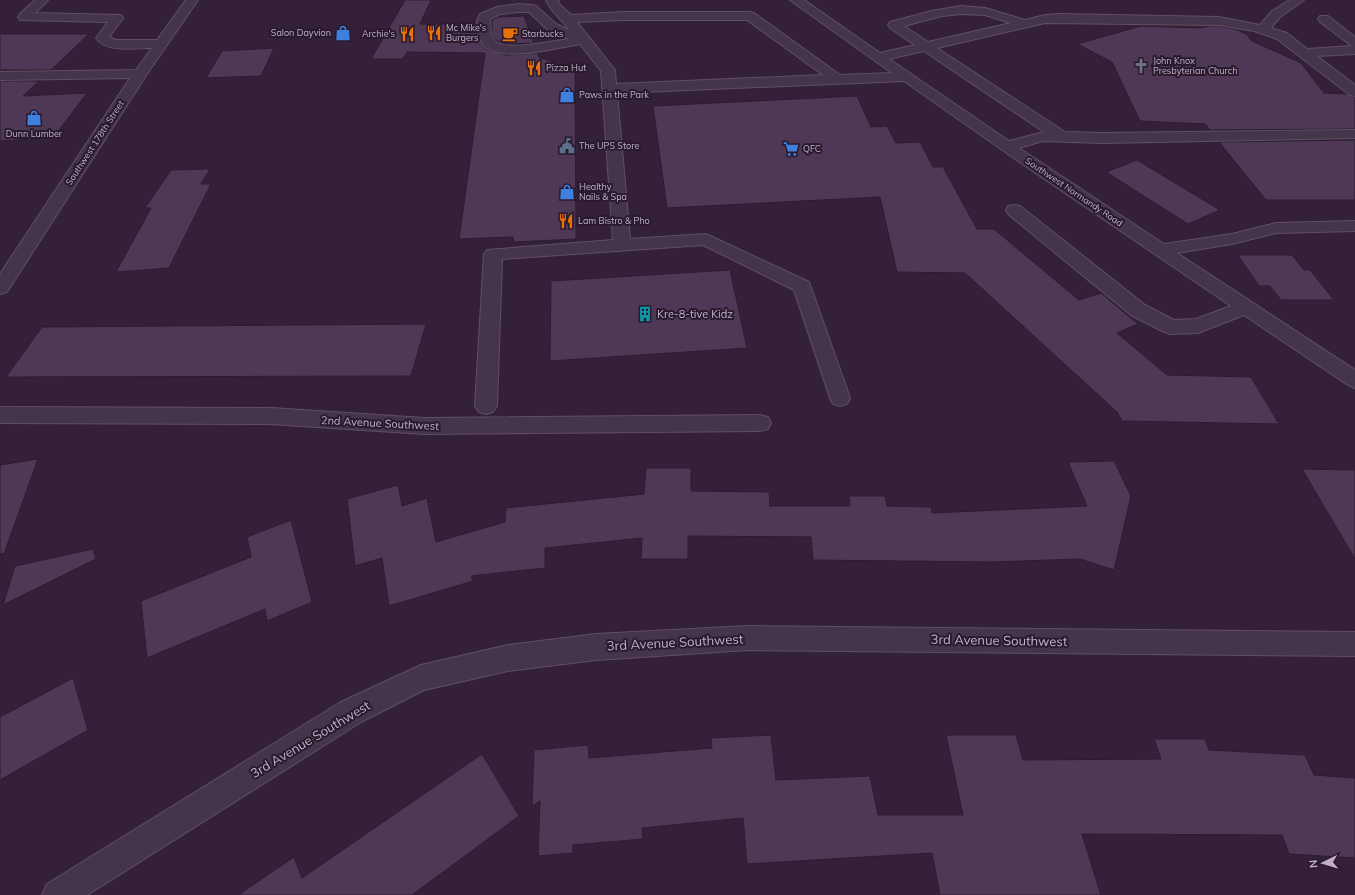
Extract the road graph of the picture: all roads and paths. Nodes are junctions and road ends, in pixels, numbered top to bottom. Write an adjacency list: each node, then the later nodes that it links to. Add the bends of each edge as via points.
1 (42, 0): 12 (street, via 24,17 117,18 102,38 114,44)
2 (192, 0): 12 (street, Southwest 178th Street)
3 (552, 0): 6 (street, via 555,7)
4 (796, 0): 16 (street, Southwest Normandy Road)
5 (1298, 0): 9 (street, via 1276,14)
6 (568, 14): 10 (street); 20 (street, via 750,16)
7 (1324, 20): 11 (street)
8 (1026, 24): 9 (street, via 1060,18 1219,21); 13 (street); 13 (street, via 984,11 970,10 951,11 894,25)
9 (1263, 30): 15 (street, via 1282,36)
10 (583, 40): 10 (street, via 552,27 532,9 497,11 484,17 483,21 488,44 498,49); 21 (street, via 608,70)
11 (1355, 43)
12 (161, 44): 17 (street, Southwest 178th Street)
13 (926, 46): 16 (street); 24 (street)
14 (1355, 50): 15 (street)
15 (1305, 53): 22 (street)
16 (879, 57): 19 (street, Southwest Normandy Road)
17 (140, 74): 18 (street); 30 (street, Southwest 178th Street)
18 (0, 76)
19 (906, 76): 20 (street); 25 (street, Southwest Normandy Road)
20 (837, 79): 21 (street)
21 (610, 89): 28 (street)
22 (1355, 92)
23 (1355, 134): 24 (street, via 1102,138)
24 (1059, 135): 25 (street, via 1042,136)
25 (1007, 147): 29 (street, Southwest Normandy Road)
26 (1014, 210): 32 (street, via 1138,310 1171,327 1198,326)
27 (1355, 226): 29 (street, via 1276,228 1232,239)
28 (622, 245): 34 (street, via 706,239 802,286); 35 (street, via 493,254)
29 (1160, 250): 32 (street, Southwest Normandy Road)
30 (5, 272): 31 (street, Southwest 178th Street)
31 (0, 288)
32 (1246, 307): 33 (street, Southwest Normandy Road)
33 (1355, 380)
34 (840, 398)
35 (486, 406)
36 (0, 415): 37 (street, 2nd Avenue Southwest, via 271,416 424,426)
37 (760, 423)
38 (1355, 644): 39 (street, 3rd Avenue Southwest, via 748,638 596,647 508,658 421,678 351,712)
39 (58, 895)

